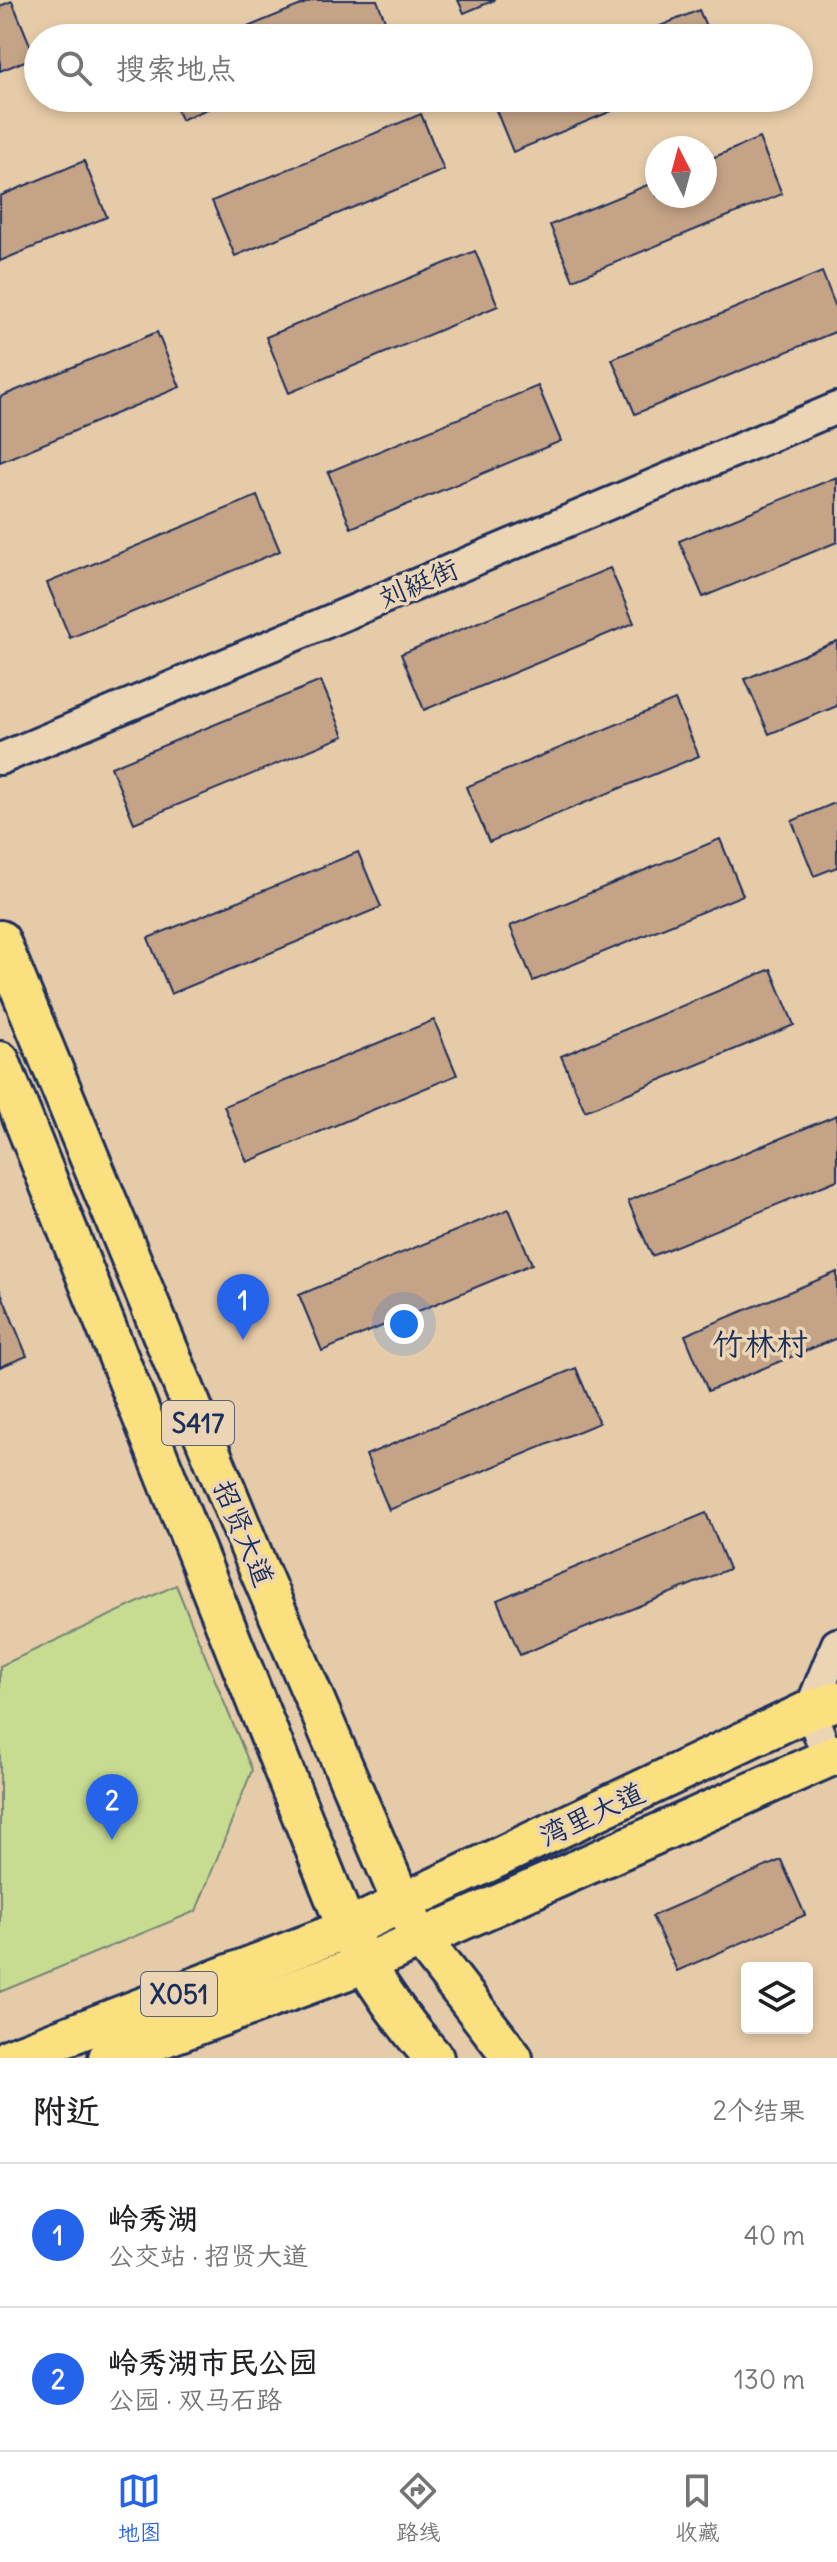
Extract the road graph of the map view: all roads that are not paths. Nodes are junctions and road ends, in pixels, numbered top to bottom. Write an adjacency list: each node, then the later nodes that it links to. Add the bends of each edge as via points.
1 (837, 408): 2 (street, 刘綎街)
2 (0, 759)
3 (0, 940): 8 (main road, 招贤大道 / S417)
4 (0, 1061): 9 (main road, 招贤大道 / S417)
5 (837, 1644): 6 (street)
6 (824, 1706): 7 (street); 8 (main road, 湾里大道)
7 (833, 1755): 10 (main road, 湾里大道)
8 (402, 1903): 9 (main road, 湾里大道); 10 (main road, 招贤大道)
9 (347, 1929): 11 (main road, 招贤大道); 12 (main road, X051)
10 (421, 1939): 11 (main road, 湾里大道); 15 (main road, 招贤大道)
11 (364, 1964): 13 (main road, X051); 14 (main road, 招贤大道)
12 (10, 2058)
13 (108, 2058)
14 (434, 2058)
15 (513, 2058)

